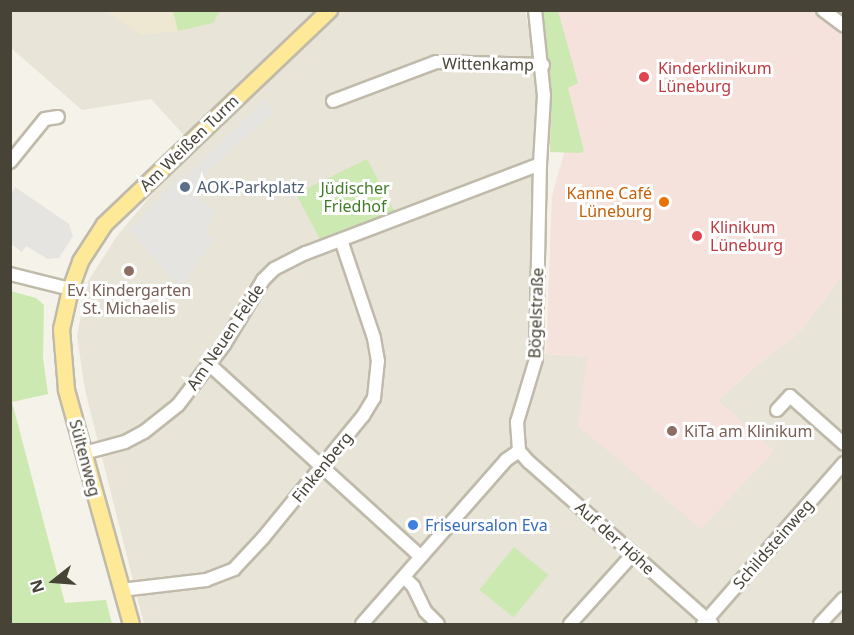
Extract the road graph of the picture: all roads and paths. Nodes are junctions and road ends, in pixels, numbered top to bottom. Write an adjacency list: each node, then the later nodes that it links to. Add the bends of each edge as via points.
1 (329, 10): 12 (main road, Am Weißen Turm, via 104,224 80,261)
2 (535, 10): 5 (street, Bögelstraße)
3 (823, 10): 4 (street)
4 (843, 26)
5 (543, 65): 6 (street, Wittenkamp, via 436,62); 9 (street, Bögelstraße)
6 (333, 101)
7 (58, 117): 8 (street, via 45,119)
8 (10, 162)
9 (540, 164): 10 (street, Am Neuen Felde); 16 (street, Bögelstraße, via 536,359 516,422)
10 (341, 240): 13 (street, Am Neuen Felde, via 289,261 263,280); 19 (street, Finkenberg, via 374,338 377,381 374,398 363,416)
11 (10, 274): 12 (street)
12 (70, 289): 17 (main road, Sültenweg, via 61,329 62,363)
13 (210, 365): 17 (street, Am Neuen Felde, via 178,405 144,432 125,442); 19 (street)
14 (777, 410): 15 (street, via 790,396)
15 (843, 444)
16 (519, 451): 20 (street, Auf der Höhe); 21 (street, via 506,460)
17 (84, 453): 23 (main road, Sültenweg)
18 (843, 463): 25 (street, Schildsteinweg)
19 (321, 468): 21 (street); 23 (street, Finkenberg, via 234,569 206,580)
20 (633, 554): 25 (street, Auf der Höhe); 29 (street)
21 (422, 557): 22 (street)
22 (404, 577): 27 (street); 28 (street)
23 (121, 590): 26 (main road, Sültenweg)
24 (843, 598): 30 (street)
25 (707, 623)
26 (130, 624)
27 (362, 624)
28 (438, 624)
29 (570, 624)
30 (820, 624)

